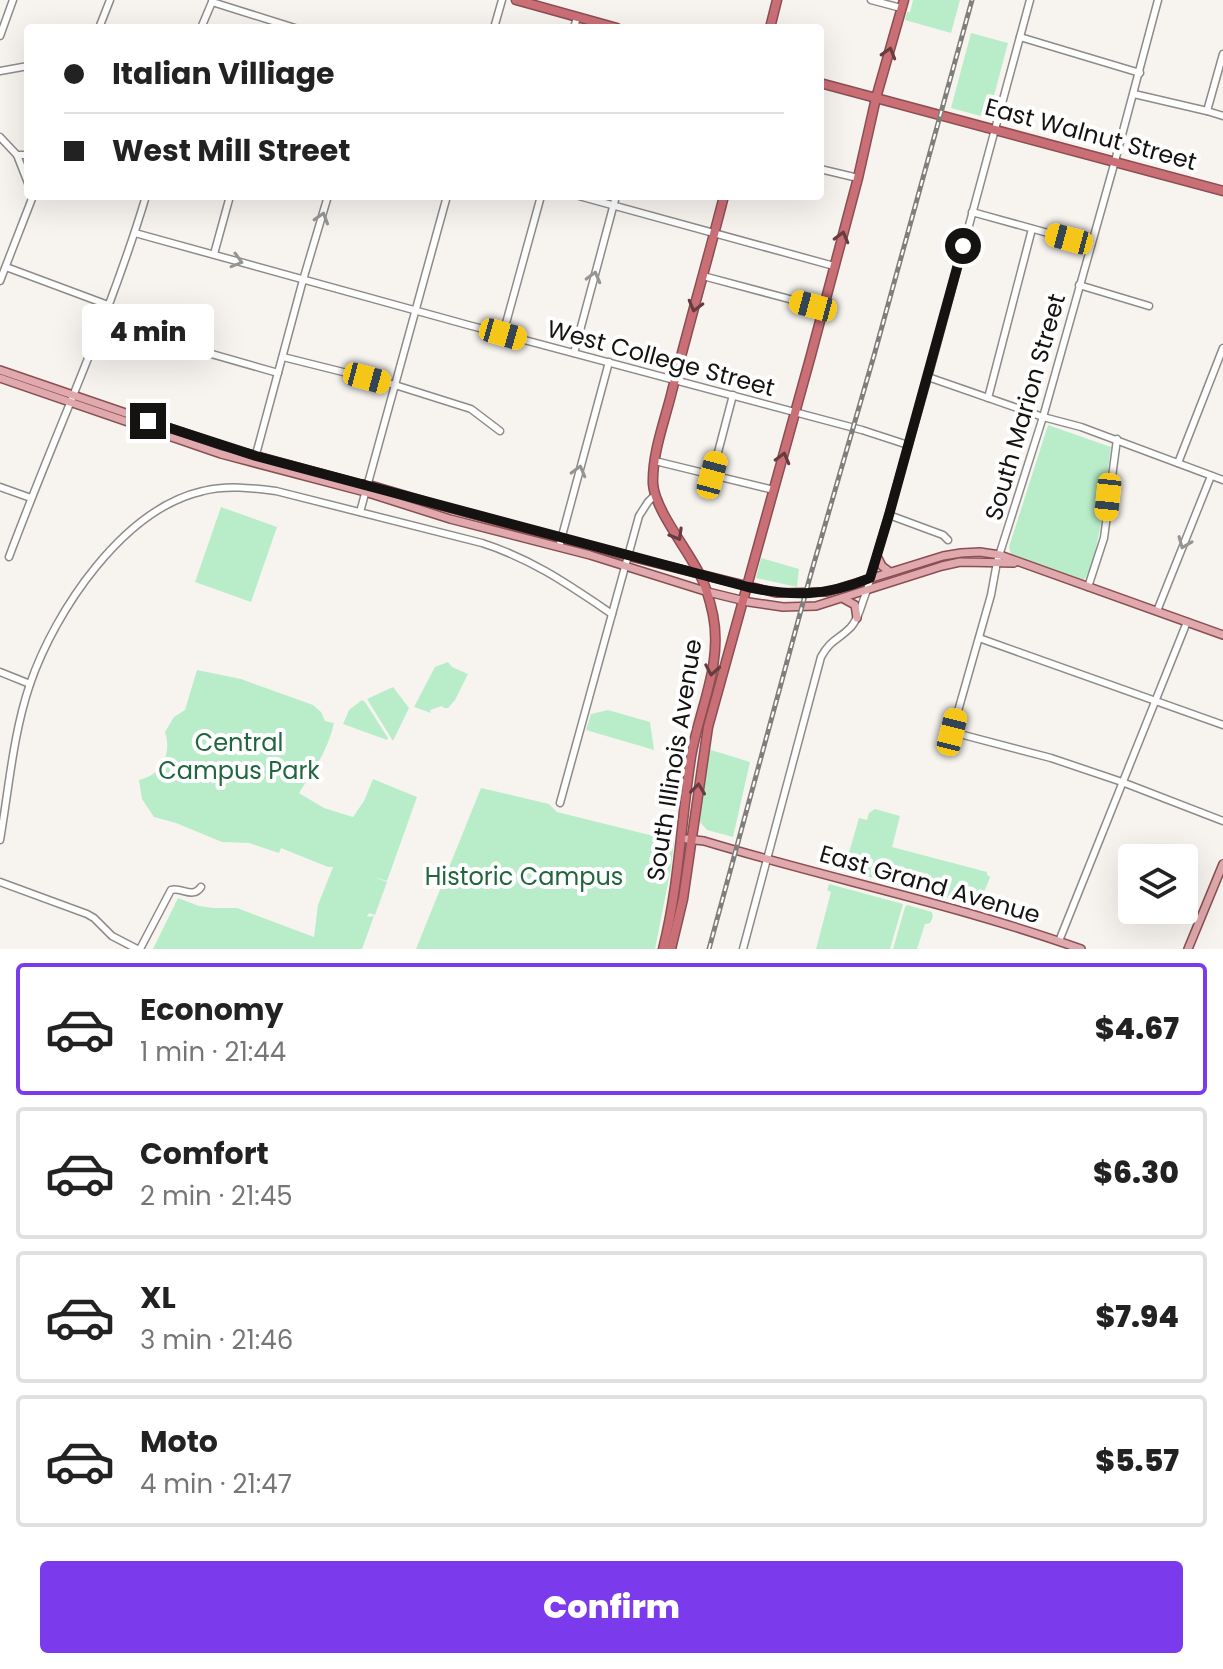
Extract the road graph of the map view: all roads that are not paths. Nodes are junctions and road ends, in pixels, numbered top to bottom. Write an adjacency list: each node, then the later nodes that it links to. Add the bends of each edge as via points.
1 (13, 0): 19 (street)
2 (110, 0): 12 (street)
3 (502, 0): 15 (street)
4 (516, 0): 11 (highway)
5 (777, 0): 18 (highway)
6 (871, 0): 10 (street)
7 (1030, 0): 20 (street)
8 (1158, 0): 24 (street, South Marion Street)
9 (212, 1): 13 (street); 14 (street)
10 (902, 4): 27 (highway, South Illinois Avenue, one-way to 10)
11 (577, 17): 16 (street); 17 (highway)
12 (101, 24)
13 (203, 24)
14 (283, 24)
15 (495, 24)
16 (575, 24)
17 (602, 24)
18 (771, 24)
19 (0, 36)
20 (1020, 37): 24 (street); 30 (street)
21 (1223, 54): 28 (street)
22 (24, 67): 23 (street)
23 (0, 71)
24 (1140, 73): 26 (street, South Marion Street)
25 (824, 84): 27 (highway, East Walnut Street)
26 (1134, 94): 28 (street); 34 (street, South Marion Street)
27 (876, 98): 30 (highway, East Walnut Street); 37 (highway, South Illinois Avenue)
28 (1207, 111): 29 (street)
29 (1223, 116)
30 (995, 129): 34 (highway, East Walnut Street); 49 (street)
31 (0, 137): 32 (street)
32 (17, 155): 33 (street); 36 (street)
33 (24, 155)
34 (1115, 161): 38 (highway, East Walnut Street); 53 (street, South Marion Street)
35 (824, 170): 37 (street)
36 (24, 173)
37 (858, 178): 55 (highway, South Illinois Avenue, one-way to 37)
38 (1223, 191)
39 (30, 200): 56 (street)
40 (145, 200): 52 (street)
41 (229, 200): 54 (street)
42 (327, 200): 58 (street, one-way to 42)
43 (446, 200): 64 (street)
44 (540, 200): 66 (street)
45 (595, 200): 48 (street)
46 (615, 200): 48 (street)
47 (723, 200): 51 (highway)
48 (614, 205): 51 (street); 68 (street, one-way to 48)
49 (972, 212): 50 (street); 73 (street)
50 (1032, 229): 53 (street); 78 (street)
51 (715, 232): 55 (street); 57 (highway)
52 (135, 233): 54 (street, West College Street); 61 (street)
53 (1091, 245): 60 (street, South Marion Street)
54 (214, 254): 58 (street, West College Street, one-way to 58)
55 (834, 266): 63 (highway, South Illinois Avenue)
56 (6, 267): 59 (street); 61 (street)
57 (703, 276): 63 (street); 75 (highway, one-way to 75)
58 (303, 280): 64 (street, West College Street); 69 (street)
59 (0, 281)
60 (1079, 285): 62 (street); 81 (street, South Marion Street)
61 (108, 305): 65 (street)
62 (1149, 306)
63 (823, 308): 80 (highway, South Illinois Avenue)
64 (416, 310): 66 (street, West College Street); 76 (street)
65 (103, 323): 72 (street); 79 (street)
66 (503, 334): 68 (street, West College Street)
67 (1223, 348): 87 (street)
68 (574, 353): 70 (street, West College Street)
69 (283, 357): 72 (street); 76 (street)
70 (609, 362): 75 (street, West College Street); 99 (street, one-way to 70)
71 (0, 370): 79 (main road)
72 (278, 373): 85 (street)
73 (928, 377): 78 (street); 84 (street)
74 (0, 378): 79 (main road)
75 (675, 379): 77 (street, West College Street); 86 (highway)
76 (395, 385): 82 (street, via 471,409); 92 (street)
77 (733, 395): 80 (street, West College Street); 88 (street)
78 (988, 398): 81 (street)
79 (71, 399): 85 (main road); 95 (street)
80 (795, 412): 84 (street, West College Street); 93 (highway, South Illinois Avenue, one-way to 80)
81 (1043, 417): 83 (street); 102 (street, South Marion Street)
82 (500, 431)
83 (1117, 439): 87 (street); 108 (street, via 1104,538)
84 (908, 445): 97 (street)
85 (255, 460): 92 (main road)
86 (655, 461): 88 (street); 94 (highway)
87 (1178, 463): 89 (street)
88 (712, 475): 93 (street)
89 (1211, 476): 90 (street); 113 (street, one-way to 113)
90 (1223, 480)
91 (0, 487): 95 (street)
92 (366, 488): 96 (street); 99 (main road, via 450,519)
93 (774, 490): 107 (highway, South Illinois Avenue)
94 (655, 495): 103 (street, via 639,516); 105 (highway, South Illinois Avenue, one-way to 105)
95 (31, 498): 101 (street)
96 (360, 512): 114 (street, via 504,550); 120 (street, via 276,491 233,487 202,491 157,510 132,528 79,590 55,627)
97 (889, 515): 98 (street); 100 (street)
98 (948, 540)
99 (560, 542): 103 (main road)
100 (877, 556): 104 (main road); 106 (street)
101 (9, 557)
102 (999, 558): 104 (main road, via 961,553); 108 (main road); 109 (main road, via 942,566); 118 (street, South Marion Street)
103 (626, 560): 105 (main road); 110 (main road); 114 (street)
104 (890, 572): 106 (main road)
105 (700, 574): 107 (main road); 110 (highway, South Illinois Avenue)
106 (870, 578): 107 (main road, via 814,593); 109 (street)
107 (748, 587): 112 (highway, South Illinois Avenue)
108 (1088, 587): 113 (main road)
109 (867, 590): 111 (main road); 115 (street)
110 (708, 592): 112 (main road); 126 (highway, South Illinois Avenue, one-way to 126, via 714,617 713,674 692,752)
111 (842, 598): 112 (main road, via 816,606); 115 (main road, via 855,605)
112 (744, 601): 128 (highway, South Illinois Avenue, one-way to 112, via 705,743)
113 (1157, 611): 116 (main road)
114 (612, 614): 124 (street)
115 (857, 618): 129 (street, via 821,657)
116 (1187, 622): 117 (main road); 121 (street)
117 (1223, 635)
118 (979, 638): 121 (street); 123 (street, South Marion Street, via 952,732)
119 (0, 672): 120 (street)
120 (30, 684): 127 (street)
121 (1156, 701): 122 (street); 123 (street)
122 (1223, 725)
123 (1122, 782): 125 (street); 133 (street)
124 (560, 803)
125 (1223, 821)
126 (681, 839): 128 (main road, East Grand Avenue); 135 (highway, South Illinois Avenue)
127 (0, 840)
128 (692, 840): 129 (main road, East Grand Avenue); 136 (highway, South Illinois Avenue)
129 (767, 859): 133 (main road, East Grand Avenue); 137 (street)
130 (1223, 864): 139 (main road)
131 (0, 882): 134 (street, via 87,914 112,936)
132 (201, 887): 134 (street, via 194,893 171,890)
133 (1059, 941): 138 (main road, East Grand Avenue)
134 (139, 949)
135 (663, 949)
136 (671, 949)
137 (743, 949)
138 (1081, 949)
139 (1188, 949)

